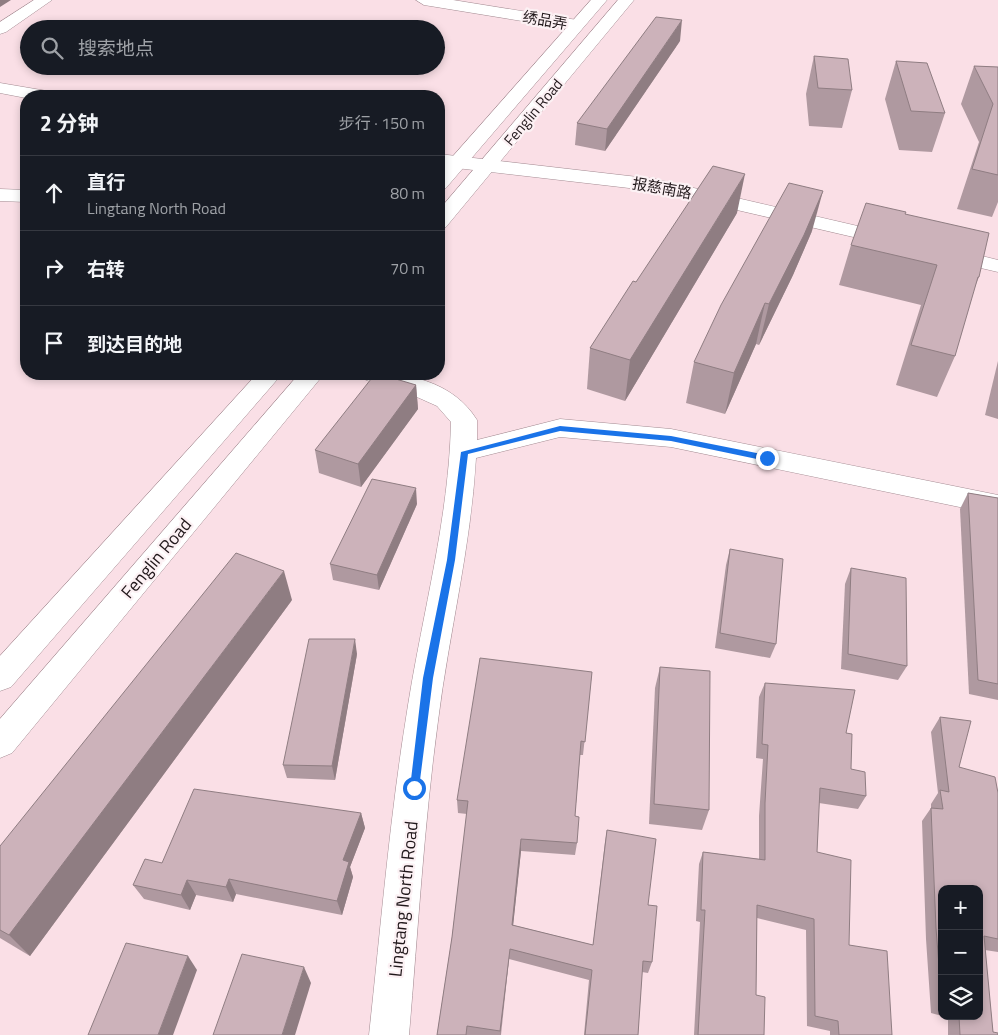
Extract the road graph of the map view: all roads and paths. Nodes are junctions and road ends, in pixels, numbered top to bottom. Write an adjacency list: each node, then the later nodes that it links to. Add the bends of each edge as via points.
1 (44, 0): 6 (main road)
2 (424, 0): 5 (main road, 绣品弄)
3 (599, 0): 5 (main road, Fenglin Road)
4 (626, 0): 11 (main road, Fenglin Road)
5 (577, 25): 10 (main road, Fenglin Road)
6 (0, 29)
7 (0, 88): 8 (main road)
8 (20, 91)
9 (445, 161): 10 (main road, 报慈南路)
10 (458, 162): 11 (main road, 报慈南路); 12 (main road, Fenglin Road)
11 (488, 164): 15 (main road, Fenglin Road); 16 (main road, 报慈南路, via 539,173 655,185)
12 (445, 177)
13 (0, 195): 14 (main road)
14 (20, 196)
15 (445, 216)
16 (998, 266)
17 (265, 380): 22 (main road, Fenglin Road)
18 (307, 380): 23 (main road, Fenglin Road)
19 (397, 380): 20 (main road, Lingtang North Road, via 446,400 464,420)
20 (465, 452): 21 (main road, via 560,428 671,438); 24 (main road, Lingtang North Road, via 451,560 428,678)
21 (998, 505)
22 (0, 678)
23 (0, 743)
24 (389, 1035)

